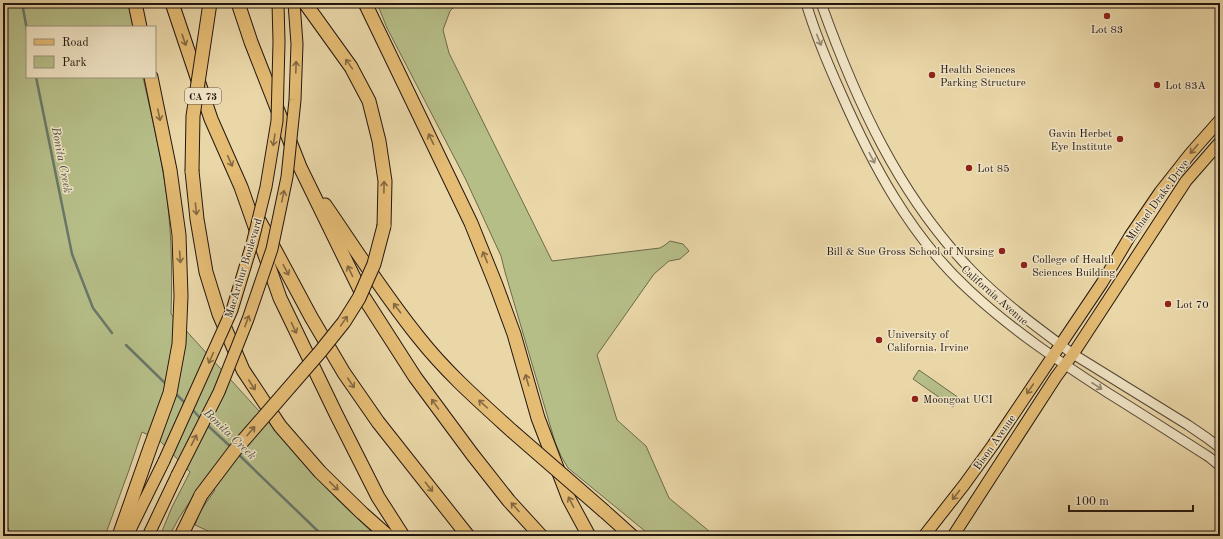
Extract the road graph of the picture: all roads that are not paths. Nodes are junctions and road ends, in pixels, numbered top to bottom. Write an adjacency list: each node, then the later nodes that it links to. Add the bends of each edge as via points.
1 (135, 3): 11 (highway)
2 (172, 3): 16 (highway, CA 73, one-way to 16, via 211,119)
3 (210, 3): 27 (highway, one-way to 27, bridge, via 193,116 192,170 206,272 219,314 243,370 280,426 320,472)
4 (238, 3): 15 (highway)
5 (278, 3): 24 (main road, MacArthur Boulevard, one-way to 24, bridge, via 277,121 266,187 254,237 232,310)
6 (294, 3): 25 (main road, MacArthur Boulevard, one-way to 6, bridge, via 219,392 272,249 287,178 295,100)
7 (305, 3): 26 (highway, one-way to 7, bridge, via 201,495 235,450 344,322 359,298 374,264 384,226 385,181 369,101 352,67)
8 (365, 3): 31 (highway, one-way to 8, via 569,499 538,418 514,334 472,223)
9 (806, 3): 19 (street, California Avenue, one-way to 19, via 830,69 863,142 889,190 915,228 942,263 969,290)
10 (822, 3): 17 (street, California Avenue, via 856,93 880,142 924,214 972,272)
11 (140, 26)
12 (151, 78): 23 (highway, one-way to 23, via 171,178 179,235 179,344 170,393)
13 (1220, 120): 17 (main road, Michael Drake Drive, one-way to 17, via 1160,192)
14 (1220, 142): 18 (main road, Michael Drake Drive, via 1186,181)
15 (300, 167): 30 (highway, one-way to 15, via 472,454 406,363 363,296); 32 (highway, one-way to 15, bridge, via 457,381 420,339 382,288)
16 (241, 187): 28 (highway, one-way to 28, via 280,298 378,497); 29 (highway, one-way to 29, via 344,373 378,422)
17 (1060, 345): 18 (street, California Avenue); 19 (main road, Bison Avenue)
18 (1073, 354): 20 (main road, Bison Avenue); 21 (street, California Avenue, via 1188,425)
19 (1052, 356): 20 (street, California Avenue); 33 (main road, Bison Avenue, one-way to 33, via 972,473)
20 (1065, 365): 22 (street, California Avenue, one-way to 22); 34 (main road, Bison Avenue)
21 (1220, 448)
22 (1220, 466)
23 (119, 536)
24 (127, 536)
25 (148, 536)
26 (181, 536)
27 (388, 536)
28 (403, 536)
29 (468, 536)
30 (541, 536)
31 (589, 536)
32 (632, 536)
33 (924, 536)
34 (953, 536)

